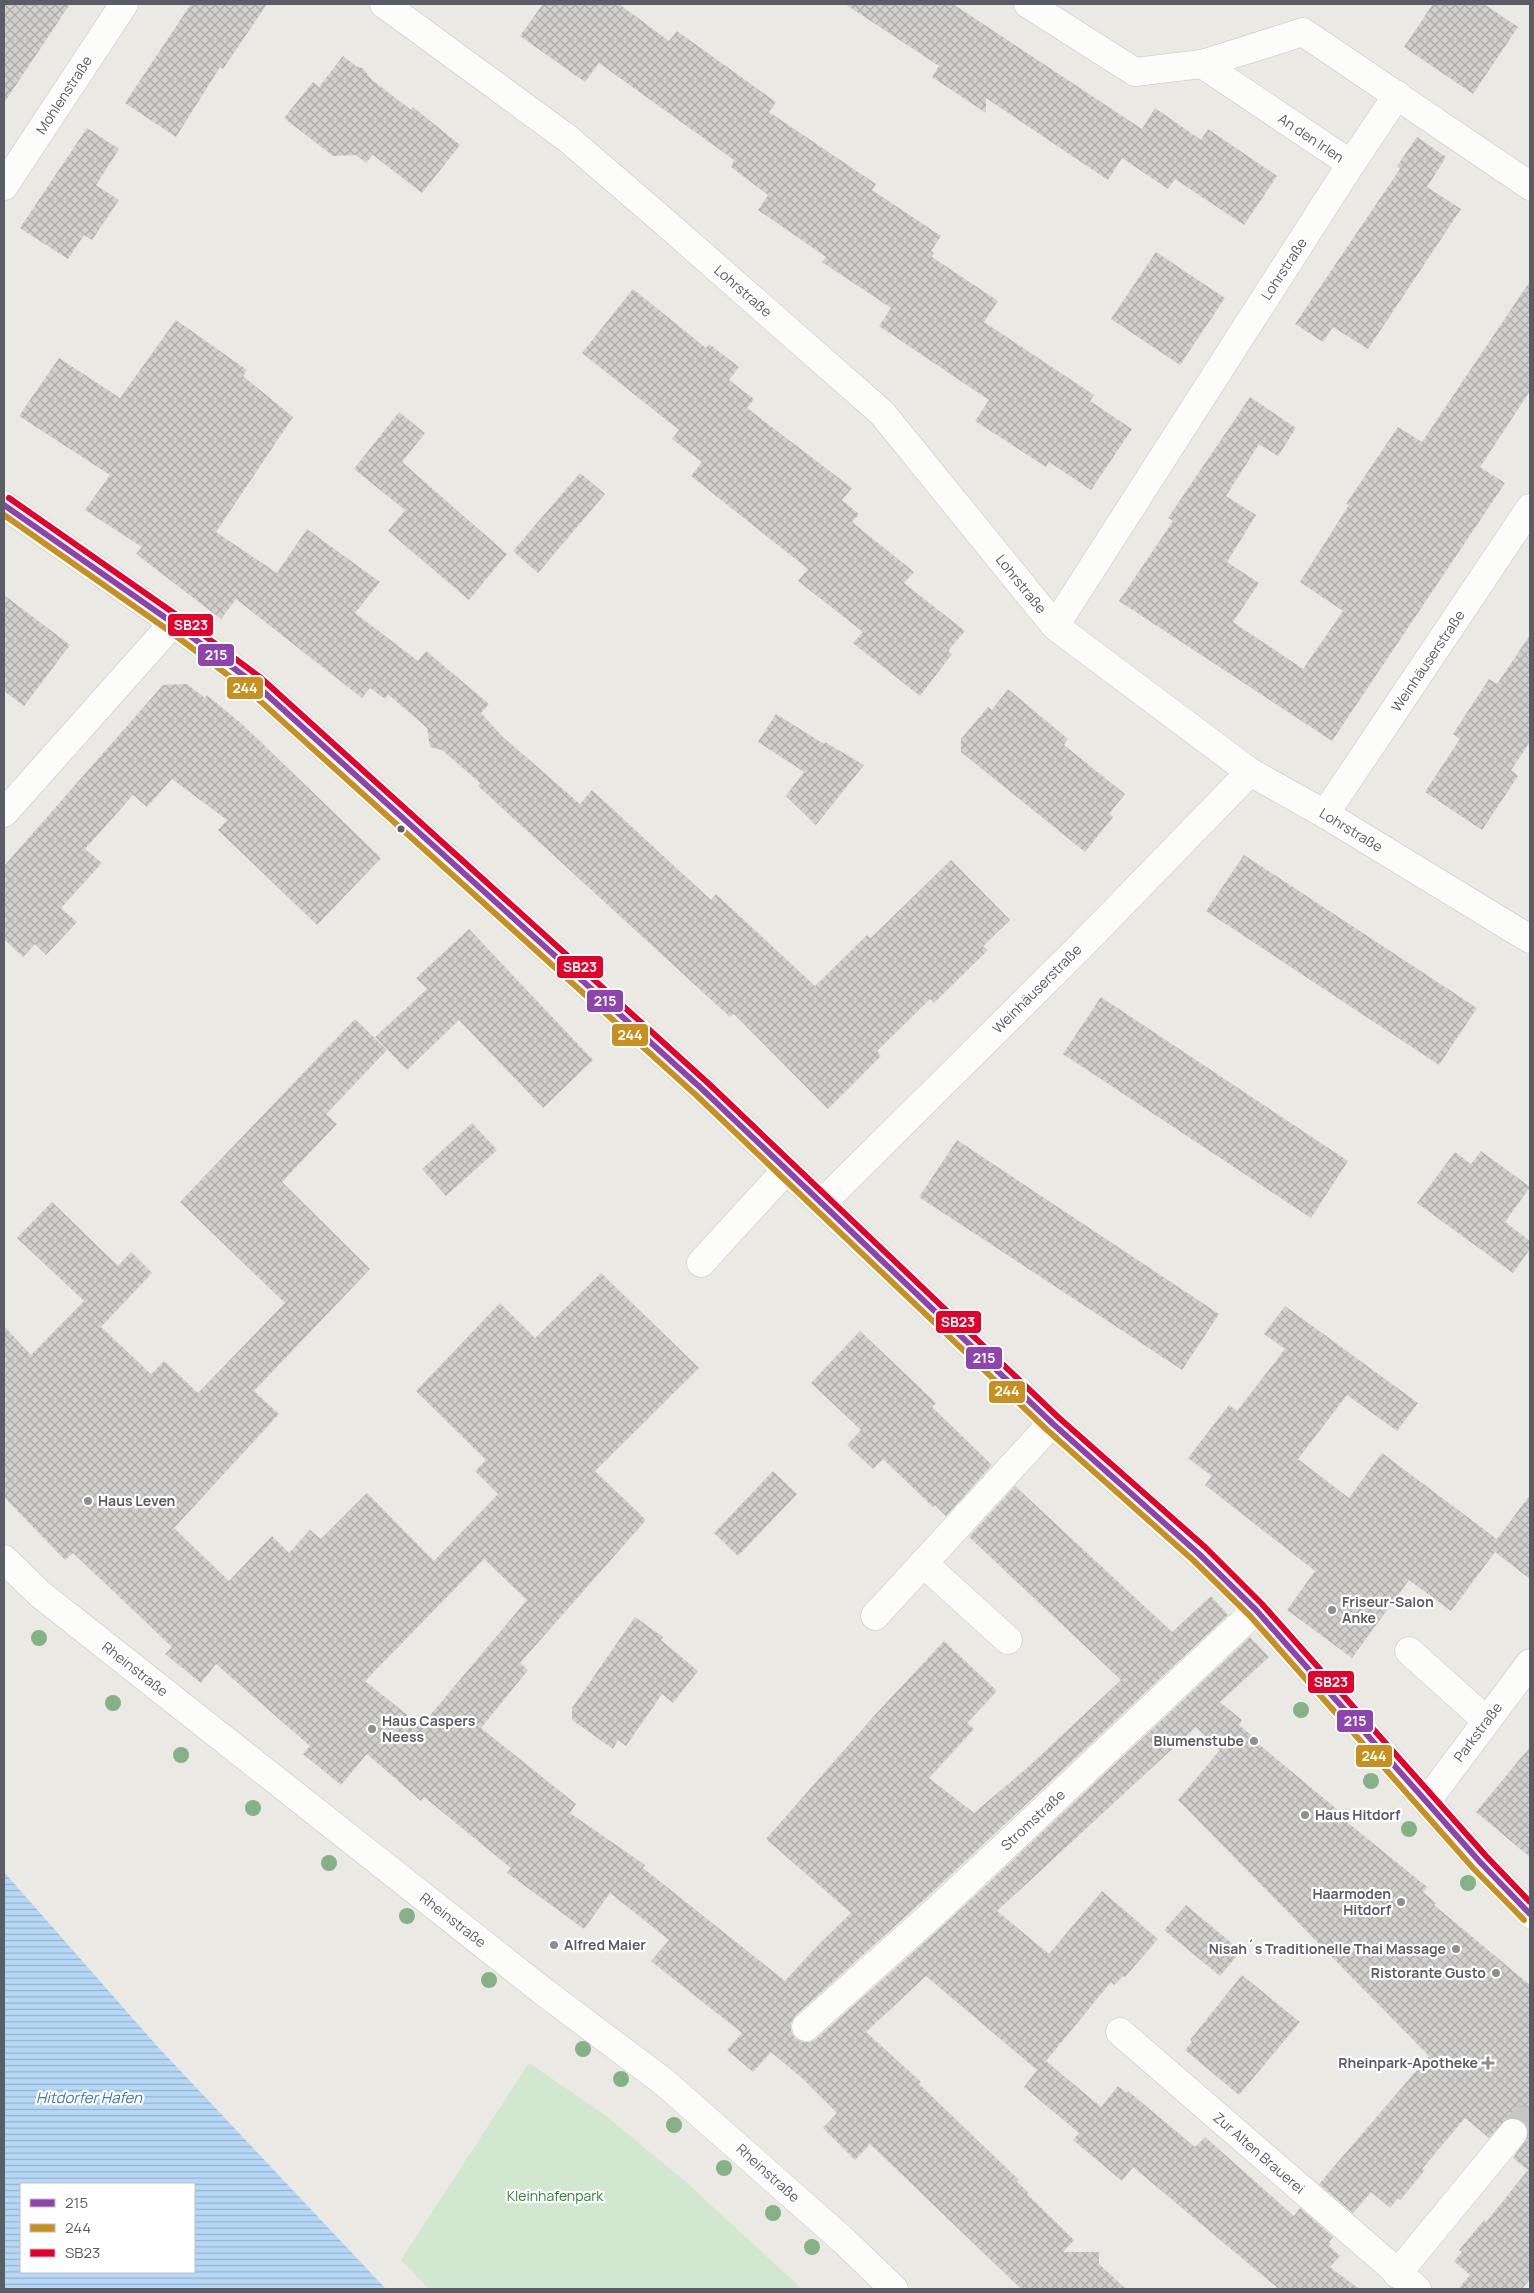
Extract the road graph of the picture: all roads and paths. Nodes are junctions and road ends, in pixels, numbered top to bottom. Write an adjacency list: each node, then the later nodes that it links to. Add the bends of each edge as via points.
1 (124, 4): 7 (street, Mohlenstraße)
2 (384, 4): 12 (street, Lohrstraße, via 567,138 882,413)
3 (1028, 4): 4 (street, via 1135,72)
4 (1202, 64): 5 (street, via 1304,32); 6 (street, An den Irlen)
5 (1397, 95): 6 (street, An den Irlen); 8 (street)
6 (1351, 164): 12 (street, Lohrstraße)
7 (4, 186)
8 (1530, 186)
9 (4, 505): 11 (street)
10 (1530, 508): 15 (street, Weinhäuserstraße)
11 (173, 623): 14 (street); 17 (street, via 255,684 557,956)
12 (1056, 626): 13 (street, Lohrstraße)
13 (1250, 772): 15 (street, Lohrstraße); 18 (street, Weinhäuserstraße, via 1080,947)
14 (4, 813)
15 (1325, 814): 16 (street, Lohrstraße)
16 (1530, 939)
17 (786, 1170): 18 (street); 19 (street)
18 (822, 1203): 20 (street)
19 (701, 1263)
20 (1052, 1423): 22 (street); 23 (street, via 1199,1554)
21 (4, 1558): 35 (street, Rheinstraße, via 40,1594 536,1986 664,2082)
22 (923, 1563): 24 (street); 25 (street)
23 (1256, 1610): 29 (street); 31 (street, Stromstraße, via 936,1911)
24 (875, 1616)
25 (1008, 1640)
26 (1409, 1651): 28 (street)
27 (1530, 1663): 28 (street, Parkstraße)
28 (1487, 1721): 29 (street, Parkstraße)
29 (1427, 1801): 30 (street)
30 (1530, 1914)
31 (806, 2027)
32 (1120, 2032): 34 (street, Zur Alten Brauerei)
33 (1513, 2133): 34 (street, Zur Alten Brauerei)
34 (1407, 2282)
35 (894, 2289)

